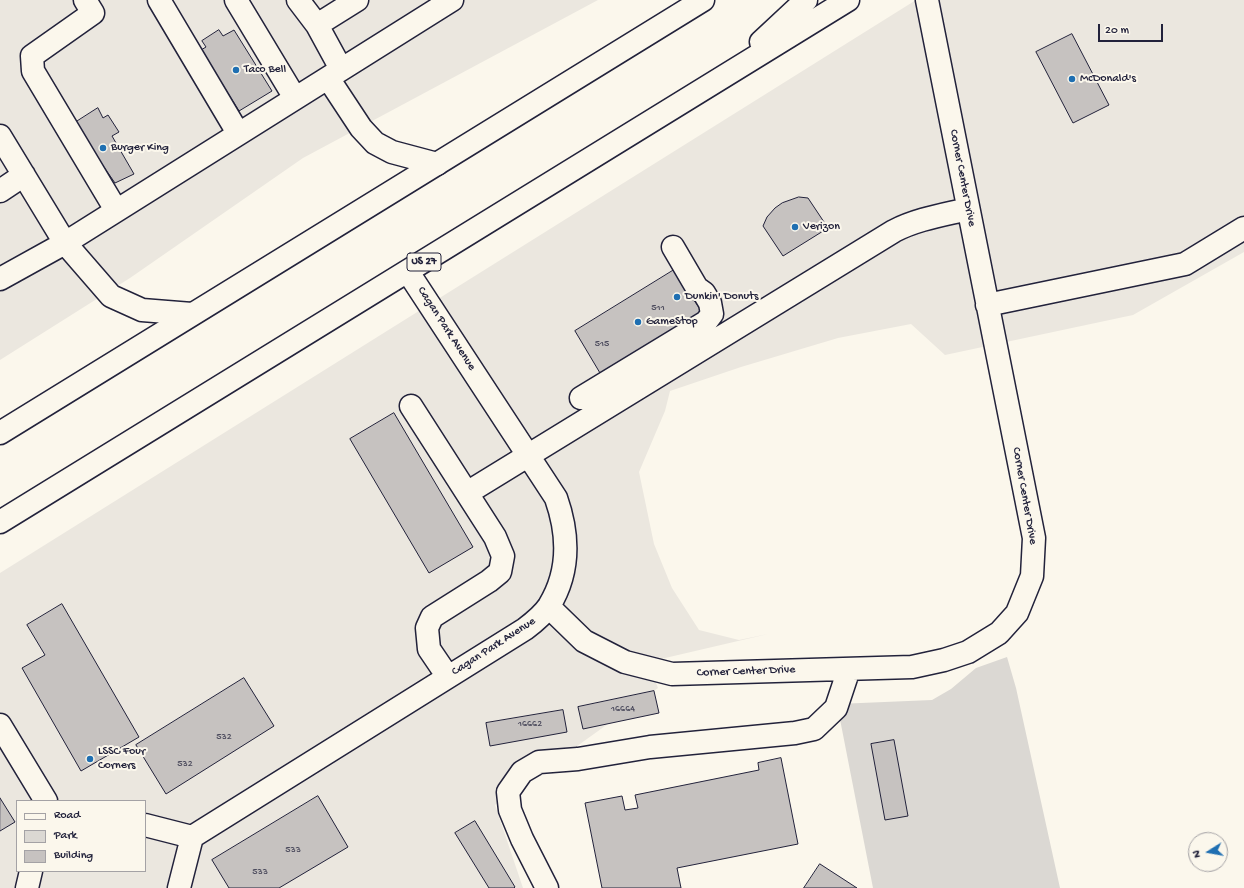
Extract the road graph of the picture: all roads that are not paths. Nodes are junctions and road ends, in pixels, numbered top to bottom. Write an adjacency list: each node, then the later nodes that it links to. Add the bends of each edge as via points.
1 (159, 0): 15 (main road)
2 (236, 0): 14 (main road)
3 (298, 0): 11 (main road)
4 (314, 0): 11 (main road)
5 (452, 0): 13 (main road)
6 (703, 0): 17 (main road)
7 (806, 0): 12 (main road)
8 (848, 0): 12 (main road, US 27)
9 (927, 0): 20 (main road, Corner Center Drive)
10 (89, 6): 21 (main road, via 32,56 33,71)
11 (335, 9): 13 (main road)
12 (728, 73): 25 (main road, US 27)
13 (334, 74): 14 (main road); 17 (main road, via 361,128 375,143 392,152)
14 (295, 98): 15 (main road)
15 (238, 133): 21 (main road)
16 (0, 136): 18 (main road)
17 (437, 164): 28 (main road)
18 (24, 175): 19 (main road); 23 (main road)
19 (0, 191)
20 (968, 209): 27 (main road, Corner Center Drive); 32 (main road, via 926,218 899,229)
21 (116, 210): 23 (main road)
22 (1244, 228): 27 (main road, via 1185,264)
23 (65, 243): 26 (main road); 28 (main road, via 111,296 142,310)
24 (673, 247): 29 (main road, via 697,288 704,293 710,303 712,314 706,322)
25 (408, 272): 32 (main road, Cagan Park Avenue); 34 (main road, US 27)
26 (0, 279)
27 (987, 305): 36 (main road, Corner Center Drive, via 1034,538 1032,576 1017,613 999,633 968,652 912,667)
28 (192, 314): 31 (main road)
29 (581, 398)
30 (411, 406): 33 (main road)
31 (0, 433)
32 (529, 456): 33 (main road); 35 (main road, Cagan Park Avenue, via 556,498 566,533 563,572)
33 (467, 494): 37 (main road, via 495,537 504,556 500,572 432,617 427,628 429,649)
34 (0, 522)
35 (549, 607): 36 (main road, Corner Center Drive, via 584,641 625,662 672,674); 37 (main road, Cagan Park Avenue, via 525,630)
36 (849, 669): 45 (main road, via 836,708 814,729 539,762 522,772 508,792 510,810)
37 (448, 677): 41 (main road, Cagan Park Avenue)
38 (0, 725): 39 (main road)
39 (46, 800)
40 (146, 825): 41 (main road)
41 (192, 837): 44 (main road)
42 (31, 872): 43 (main road)
43 (27, 888)
44 (179, 888)
45 (547, 888)

